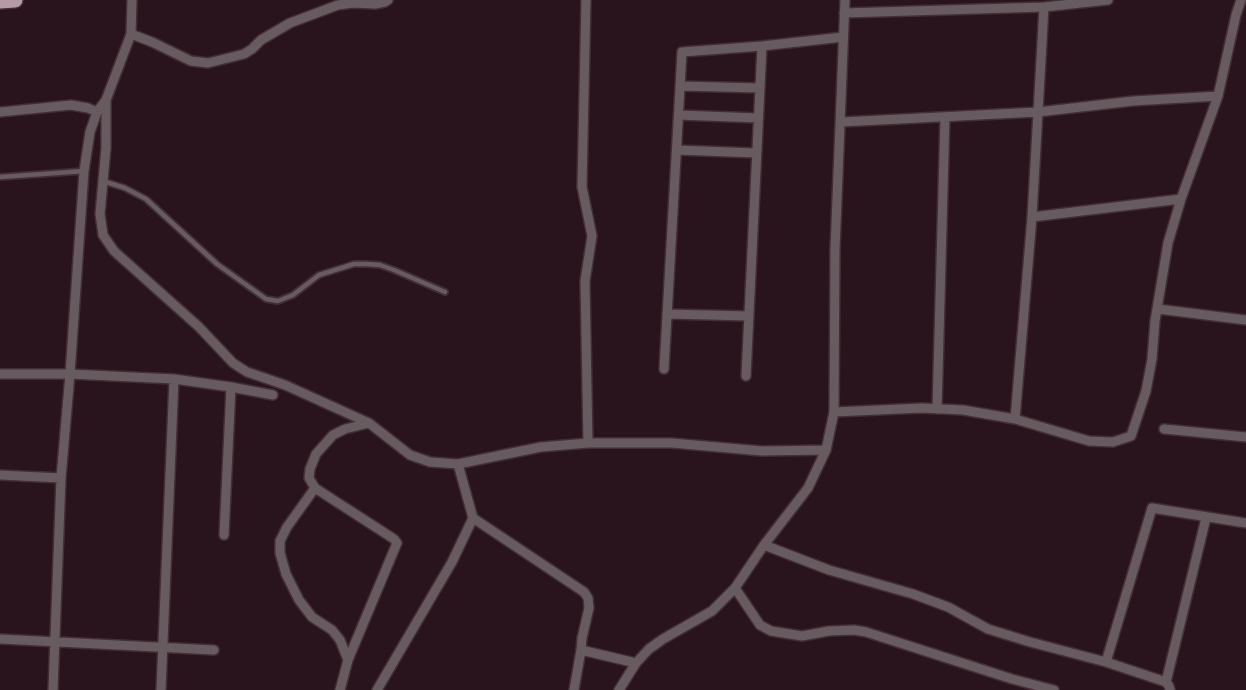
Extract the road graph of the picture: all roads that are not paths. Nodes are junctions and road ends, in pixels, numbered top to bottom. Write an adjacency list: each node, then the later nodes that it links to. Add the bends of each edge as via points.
1 (15, 0): 8 (main road)
2 (132, 0): 11 (street)
3 (388, 0): 11 (street, via 338,5 290,23 244,54 208,63 191,61)
4 (586, 0): 50 (street, via 582,186 592,236 585,281)
5 (845, 0): 10 (street)
6 (1108, 0): 9 (street)
7 (1241, 0): 16 (street)
8 (0, 1)
9 (1044, 7): 10 (street); 20 (street)
10 (844, 14): 12 (street)
11 (131, 34): 17 (street)
12 (843, 37): 13 (street); 24 (street)
13 (762, 46): 14 (street, via 682,51); 15 (street)
14 (680, 86): 15 (street); 21 (street)
15 (760, 88): 23 (street)
16 (1218, 96): 20 (street); 30 (street)
17 (106, 100): 19 (street); 29 (street)
18 (0, 112): 19 (street, via 71,105)
19 (97, 112): 27 (street)
20 (1038, 112): 22 (street); 31 (street)
21 (679, 115): 23 (street); 25 (street)
22 (945, 117): 24 (street); 44 (street)
23 (758, 118): 26 (street)
24 (841, 122): 45 (street)
25 (677, 150): 26 (street); 34 (street)
26 (756, 153): 35 (street)
27 (84, 171): 28 (lane); 39 (street)
28 (0, 177)
29 (103, 181): 32 (lane, via 146,199 217,264 266,299 278,301 293,295 319,274 354,264 380,265); 47 (street, via 103,234 114,251 233,363)
30 (1182, 199): 31 (street); 33 (street, via 1168,243)
31 (1032, 217): 46 (street)
32 (445, 292)
33 (1158, 309): 36 (street); 46 (street, via 1146,391 1131,436 1113,442 1089,441)
34 (667, 314): 35 (street); 37 (street)
35 (748, 316): 40 (street)
36 (1246, 321)
37 (664, 369)
38 (0, 374): 39 (street)
39 (70, 374): 41 (street); 54 (street)
40 (746, 376)
41 (174, 379): 42 (street); 64 (street)
42 (231, 387): 43 (street); 59 (street)
43 (273, 395)
44 (936, 409): 45 (street); 46 (street)
45 (834, 412): 51 (street)
46 (1015, 419)
47 (369, 423): 52 (street, via 410,455 430,462); 55 (street, via 333,435 316,454 309,478)
48 (1164, 429): 49 (street)
49 (1246, 437)
50 (588, 443): 51 (street); 52 (street, via 541,447)
51 (826, 450): 60 (street, via 808,488)
52 (458, 464): 56 (street)
53 (0, 475): 54 (street)
54 (61, 478): 63 (street)
55 (315, 488): 67 (street, via 279,541 280,553 298,600 312,617 332,630); 67 (street, via 397,543)
56 (473, 518): 66 (street, via 584,592 589,608); 74 (street, via 452,562)
57 (1206, 518): 58 (street); 68 (street, via 1152,508); 70 (street)
58 (1246, 524)
59 (224, 535)
60 (764, 545): 61 (street); 68 (street, via 829,570 940,603 988,629)
61 (735, 588): 69 (street, via 712,611 663,639); 77 (street, via 760,625 771,631 802,636 829,631 866,632)
62 (0, 639): 63 (street)
63 (54, 643): 64 (street); 71 (street)
64 (163, 648): 65 (street); 72 (street)
65 (214, 650)
66 (582, 650): 69 (street); 75 (street)
67 (348, 660): 73 (street)
68 (1106, 662): 70 (street)
69 (636, 663): 76 (street)
70 (1168, 686)
71 (52, 690)
72 (161, 690)
73 (340, 690)
74 (377, 690)
75 (574, 690)
76 (619, 690)
77 (1054, 690)

